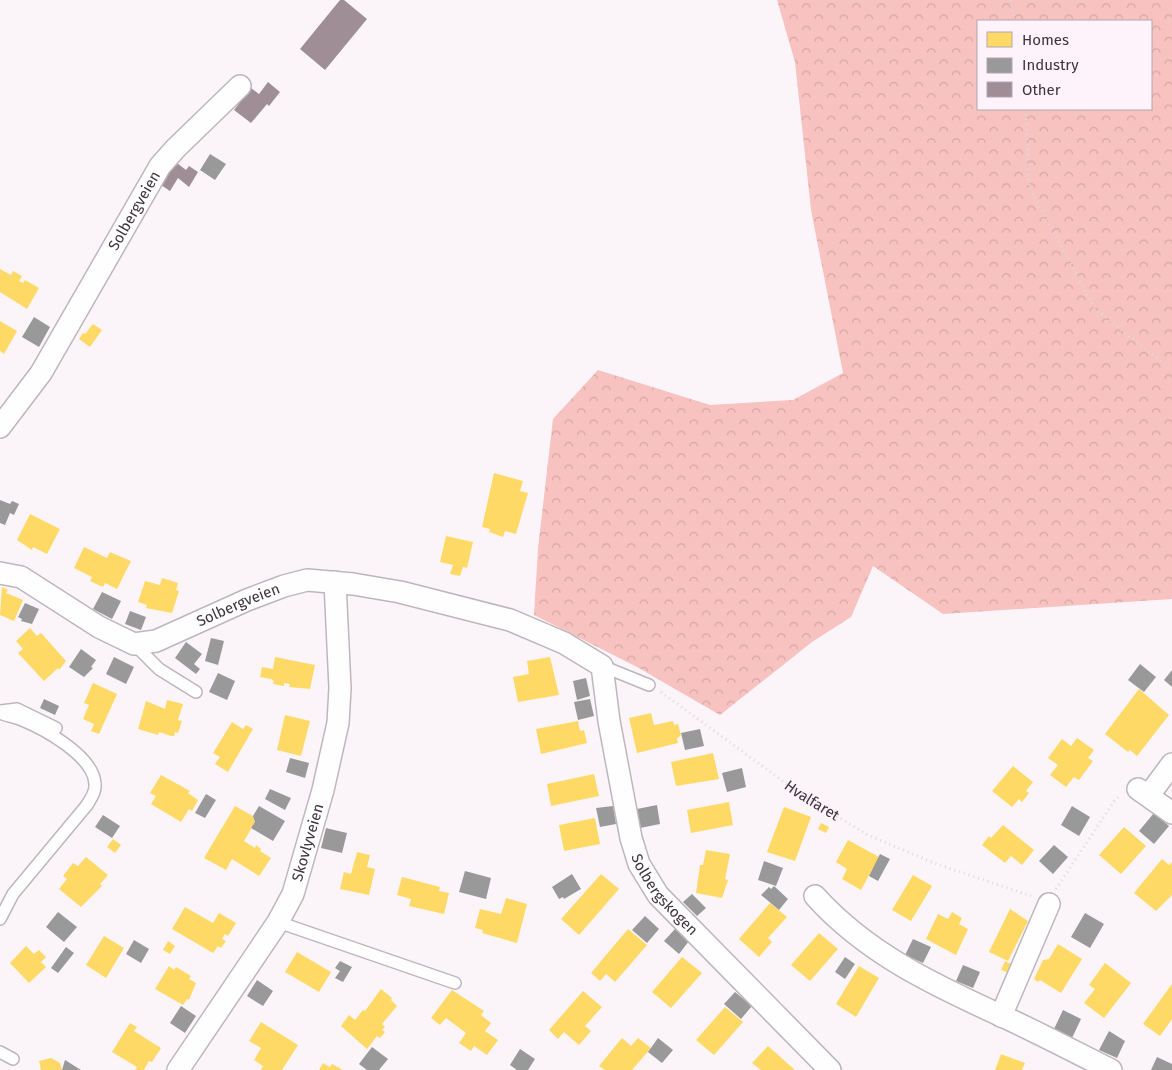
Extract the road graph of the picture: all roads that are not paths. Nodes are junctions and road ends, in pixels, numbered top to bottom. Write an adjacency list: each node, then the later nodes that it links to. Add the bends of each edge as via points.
1 (240, 86): 2 (street, Solbergveien, via 160,166 41,373)
2 (0, 427)
3 (4, 570): 5 (street, via 34,584 100,627)
4 (335, 582): 5 (street, Solbergveien, via 307,580 284,586 156,641); 6 (street, Solbergveien, via 400,592 485,613 543,633); 16 (street, Skovlyveien, via 340,688 338,723 300,874 289,905)
5 (134, 644): 8 (lane, via 159,668)
6 (602, 666): 7 (lane); 22 (street, Solbergskogen, via 608,721 635,854 644,874 672,910)
7 (650, 685)
8 (196, 692)
9 (0, 712): 10 (lane, via 17,709); 15 (lane, via 65,744 87,766 95,783 94,794 87,805 13,894)
10 (56, 728)
11 (1172, 764): 12 (street, via 1143,792)
12 (1172, 813)
13 (815, 896): 18 (street, via 848,929 887,957)
14 (1049, 904): 18 (street)
15 (0, 919)
16 (278, 922): 17 (lane); 21 (street, Skovlyveien)
17 (455, 983)
18 (1001, 1016): 23 (street)
19 (0, 1052): 20 (lane)
20 (13, 1059)
21 (178, 1070)
22 (830, 1070)
23 (1111, 1070)

